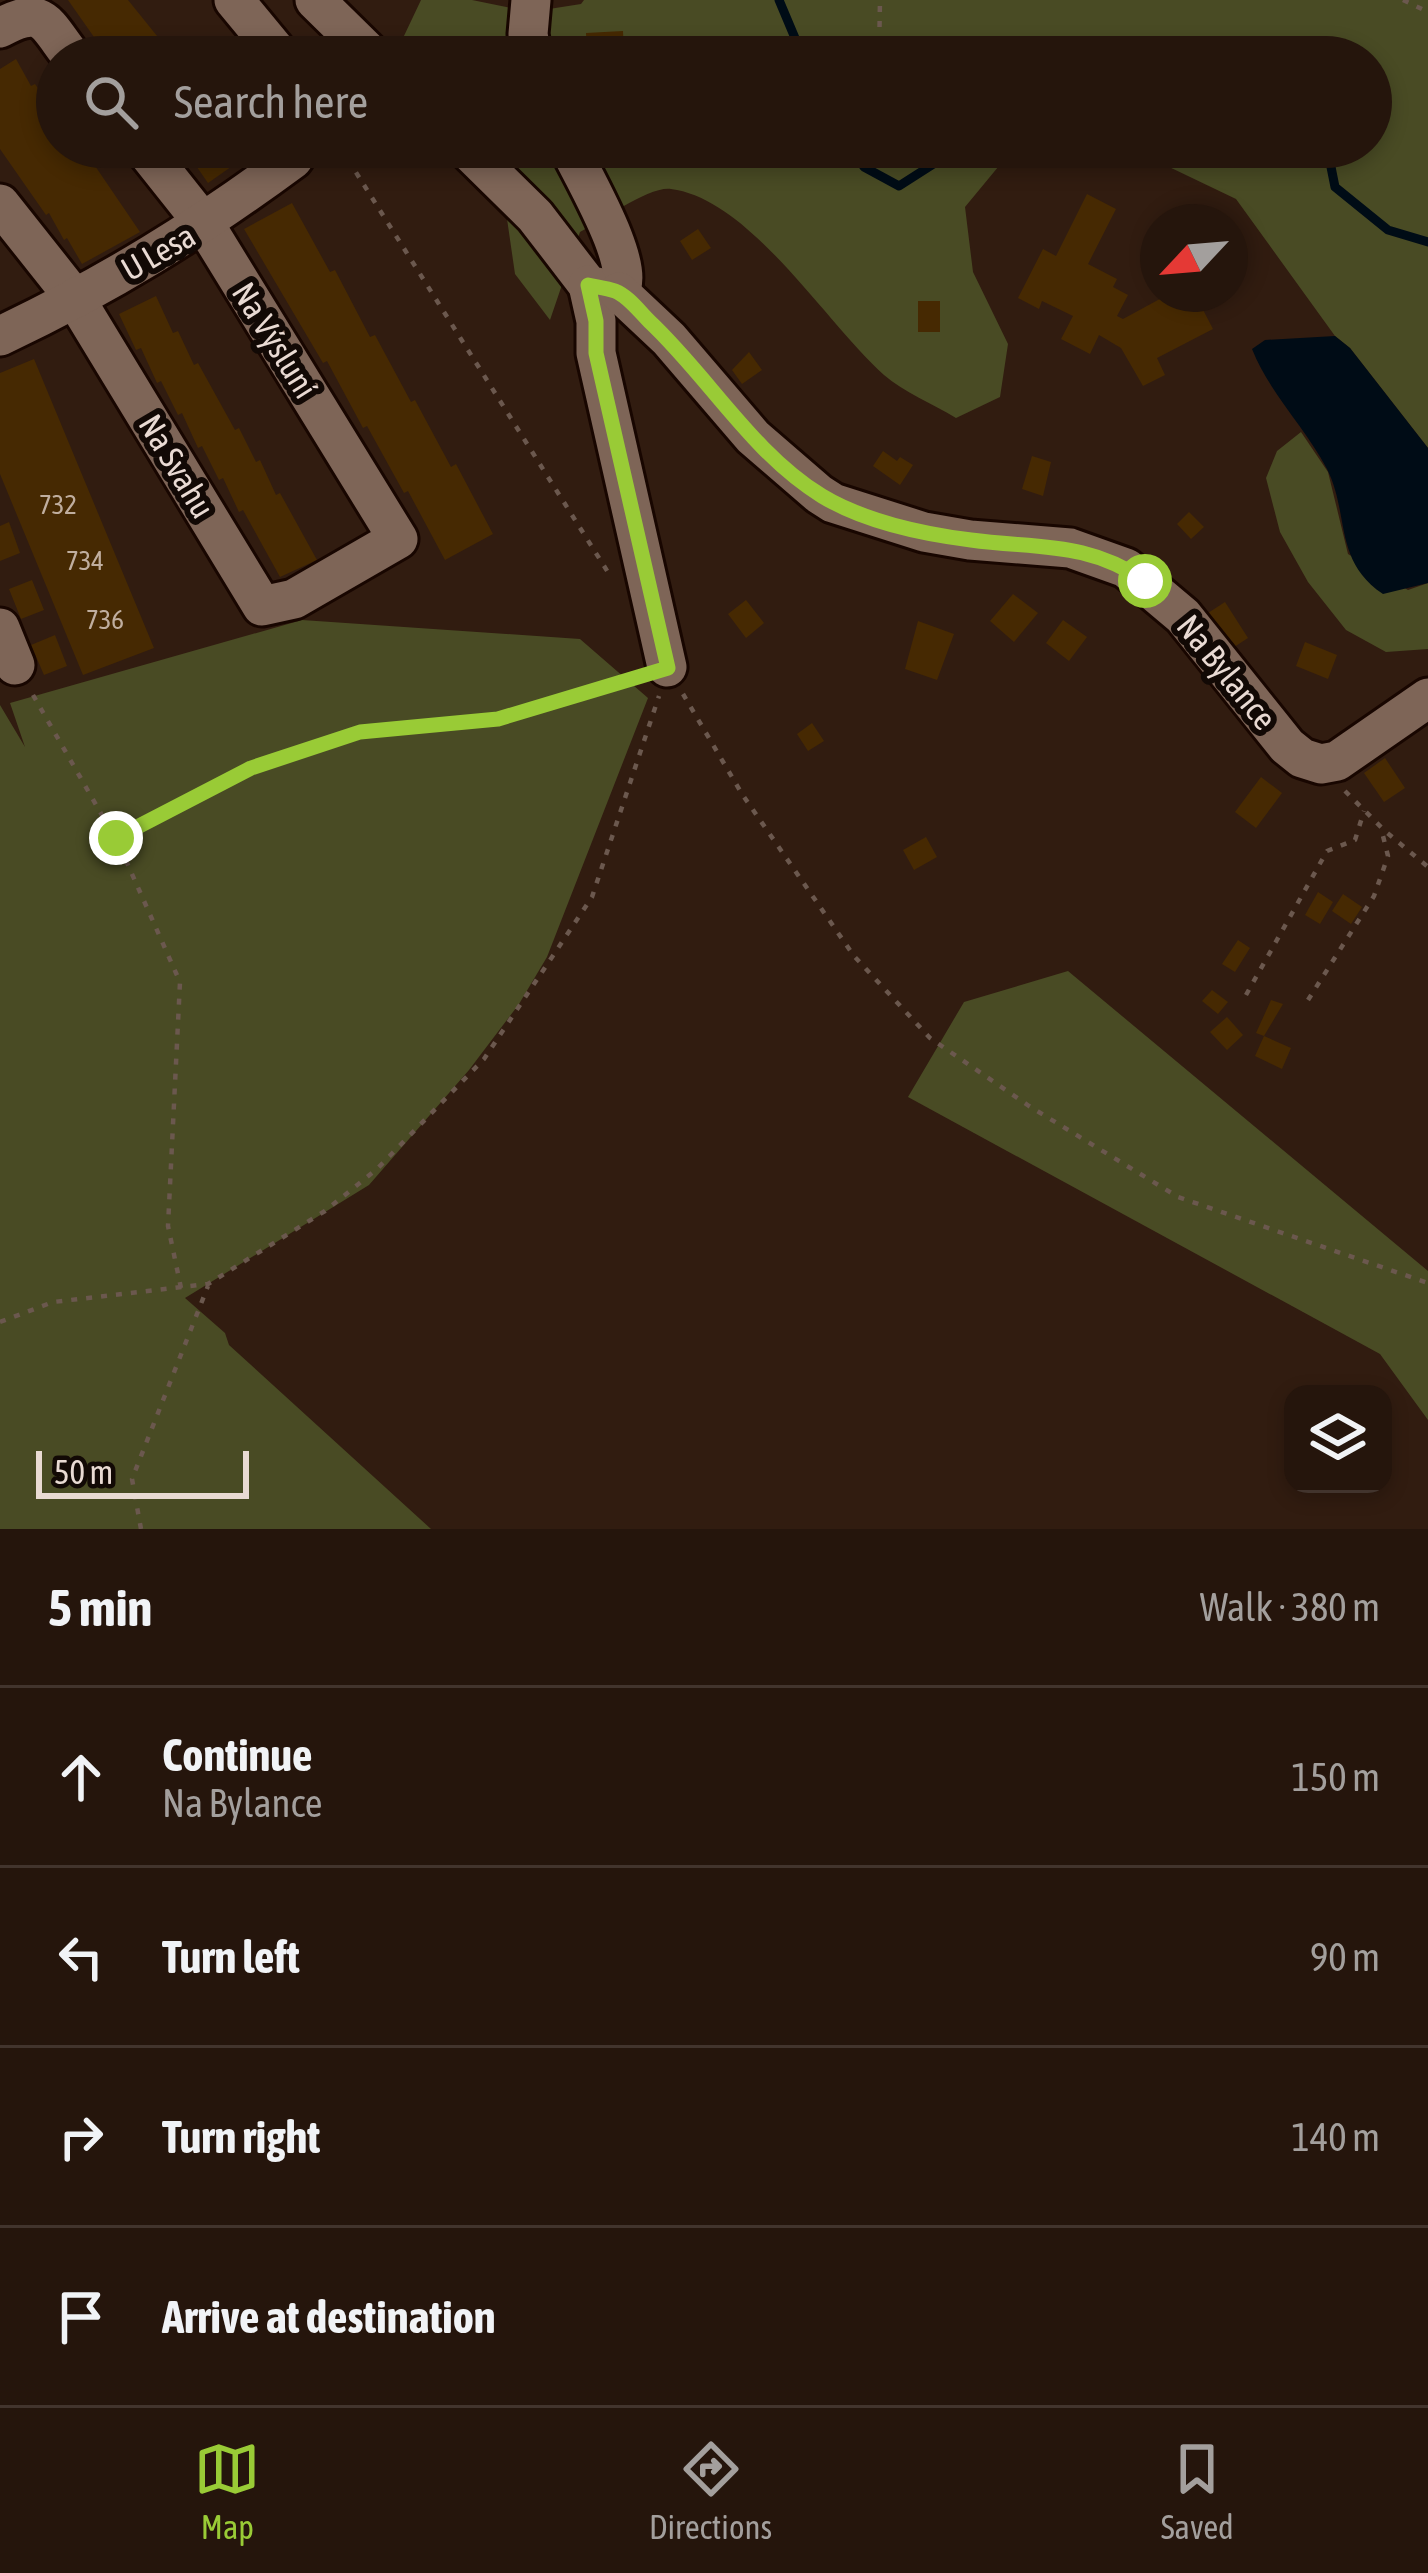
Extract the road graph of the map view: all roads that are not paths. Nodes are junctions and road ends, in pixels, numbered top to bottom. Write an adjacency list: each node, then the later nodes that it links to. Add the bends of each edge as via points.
1 (235, 0): 6 (street)
2 (315, 0): 7 (street)
3 (531, 0): 8 (street)
4 (0, 28): 5 (street, via 24,15 42,19)
5 (55, 36)
6 (264, 36)
7 (352, 36)
8 (527, 36)
9 (160, 168): 14 (street, Na Výsluní)
10 (281, 168): 14 (street, U Lesa)
11 (486, 168): 15 (street, Na Bylance)
12 (579, 168): 15 (street, via 626,277)
13 (0, 204): 16 (street, Na Svahu)
14 (205, 225): 16 (street, U Lesa); 18 (street, Na Výsluní)
15 (604, 288): 19 (street, via 596,353); 20 (street, Na Bylance, via 669,339 753,437 819,494 923,532 1070,548 1126,568 1183,616 1302,758 1322,764 1349,754)
16 (76, 300): 17 (street, U Lesa); 18 (street, Na Svahu, via 262,606 294,599)
17 (0, 336)
18 (398, 539)
19 (668, 668)
20 (1428, 698)

